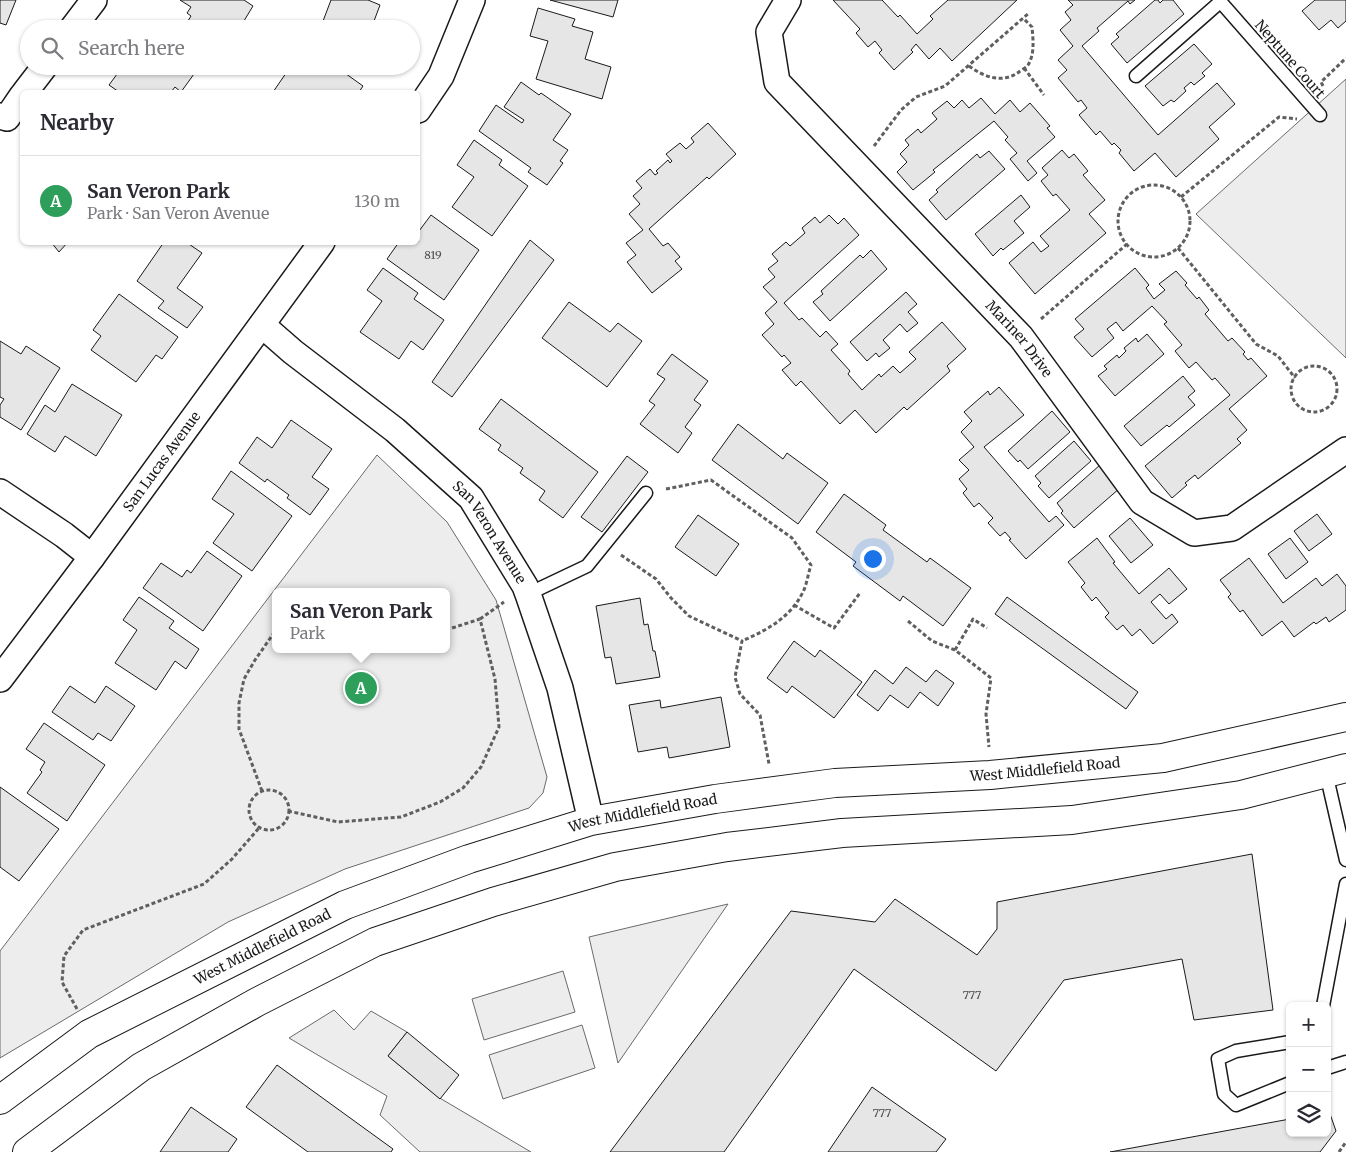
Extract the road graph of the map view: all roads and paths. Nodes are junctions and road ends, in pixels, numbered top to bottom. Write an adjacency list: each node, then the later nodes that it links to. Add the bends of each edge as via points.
1 (94, 0): 7 (street)
2 (472, 0): 16 (street, via 441,76)
3 (788, 0): 19 (street, Mariner Drive, via 769,32 777,82)
4 (1220, 1): 12 (lane); 17 (lane, Neptune Court)
5 (1029, 13): 6 (path)
6 (1023, 18): 9 (path); 10 (path, via 1032,27 1033,48)
7 (79, 20)
8 (1346, 58): 17 (path, via 1321,82 1330,107)
9 (969, 66): 10 (path, via 994,78 1013,76); 19 (path, via 945,86 916,97 901,110)
10 (1024, 68): 14 (path)
11 (38, 75): 13 (street)
12 (1136, 76)
13 (27, 90)
14 (1044, 95)
15 (20, 98): 18 (street)
16 (420, 107)
17 (1320, 115): 20 (path, via 1314,119 1279,117)
18 (3, 117)
19 (857, 165): 25 (street, Mariner Drive)
20 (1181, 197): 21 (path, via 1173,189 1151,184 1129,195 1118,217 1119,229); 23 (path, via 1188,206 1190,229)
21 (1127, 244): 23 (path, via 1143,255 1155,257); 25 (path)
22 (320, 245): 24 (street, San Lucas Avenue)
23 (1178, 248): 26 (path, via 1256,344 1278,356)
24 (262, 325): 31 (street, San Lucas Avenue); 33 (street, San Veron Avenue, via 395,430 471,498)
25 (1021, 336): 27 (street, Mariner Drive, via 1142,502 1194,533 1232,528)
26 (1295, 378): 26 (path, via 1293,395 1301,407 1322,410 1334,400 1337,393 1335,379 1324,368 1309,366)
27 (1346, 450)
28 (0, 492): 31 (street)
29 (646, 493): 30 (lane); 34 (path, via 711,480 792,538 811,565 803,591)
30 (605, 544): 33 (lane, via 587,566); 39 (path, via 656,579 689,616)
31 (92, 557): 41 (street, San Lucas Avenue)
32 (860, 593): 34 (path, via 834,628)
33 (528, 594): 48 (street, San Veron Avenue, via 560,688)
34 (794, 605): 39 (path, via 768,629)
35 (908, 621): 40 (path, via 932,641)
36 (987, 628): 40 (path, via 973,619)
37 (450, 629): 47 (path, via 480,620 495,679 499,727 481,767 463,788 440,802 401,816 338,822)
38 (272, 636): 45 (path, via 244,679 239,703 239,729)
39 (742, 641): 46 (path, via 735,677 740,694 760,715)
40 (955, 650): 44 (path, via 991,678 986,714)
41 (0, 678)
42 (1346, 717): 44 (main road, West Middlefield Road, via 1162,758)
43 (1336, 770): 50 (lane); 60 (main road, via 1240,795 1072,820 842,833 727,847 615,867 375,942 256,1002 141,1067)
44 (990, 775): 46 (main road, West Middlefield Road, via 835,784)
45 (262, 791): 47 (path, via 280,794 285,798); 49 (path, via 249,805 251,818)
46 (772, 792): 48 (main road, West Middlefield Road)
47 (288, 811): 49 (path, via 278,827)
48 (591, 821): 53 (main road, West Middlefield Road, via 469,859 345,905)
49 (259, 828): 53 (path, via 204,884 83,930 64,956 62,982)
50 (1346, 860)
51 (1346, 884): 52 (lane)
52 (1323, 1002)
53 (89, 1034): 58 (main road, West Middlefield Road)
54 (1286, 1043): 57 (lane, via 1236,1051 1218,1059 1224,1094 1236,1105)
55 (1346, 1062): 56 (lane)
56 (1331, 1067)
57 (1286, 1085)
58 (0, 1100)
59 (1346, 1142): 61 (path)
60 (27, 1152)
61 (1339, 1152)

